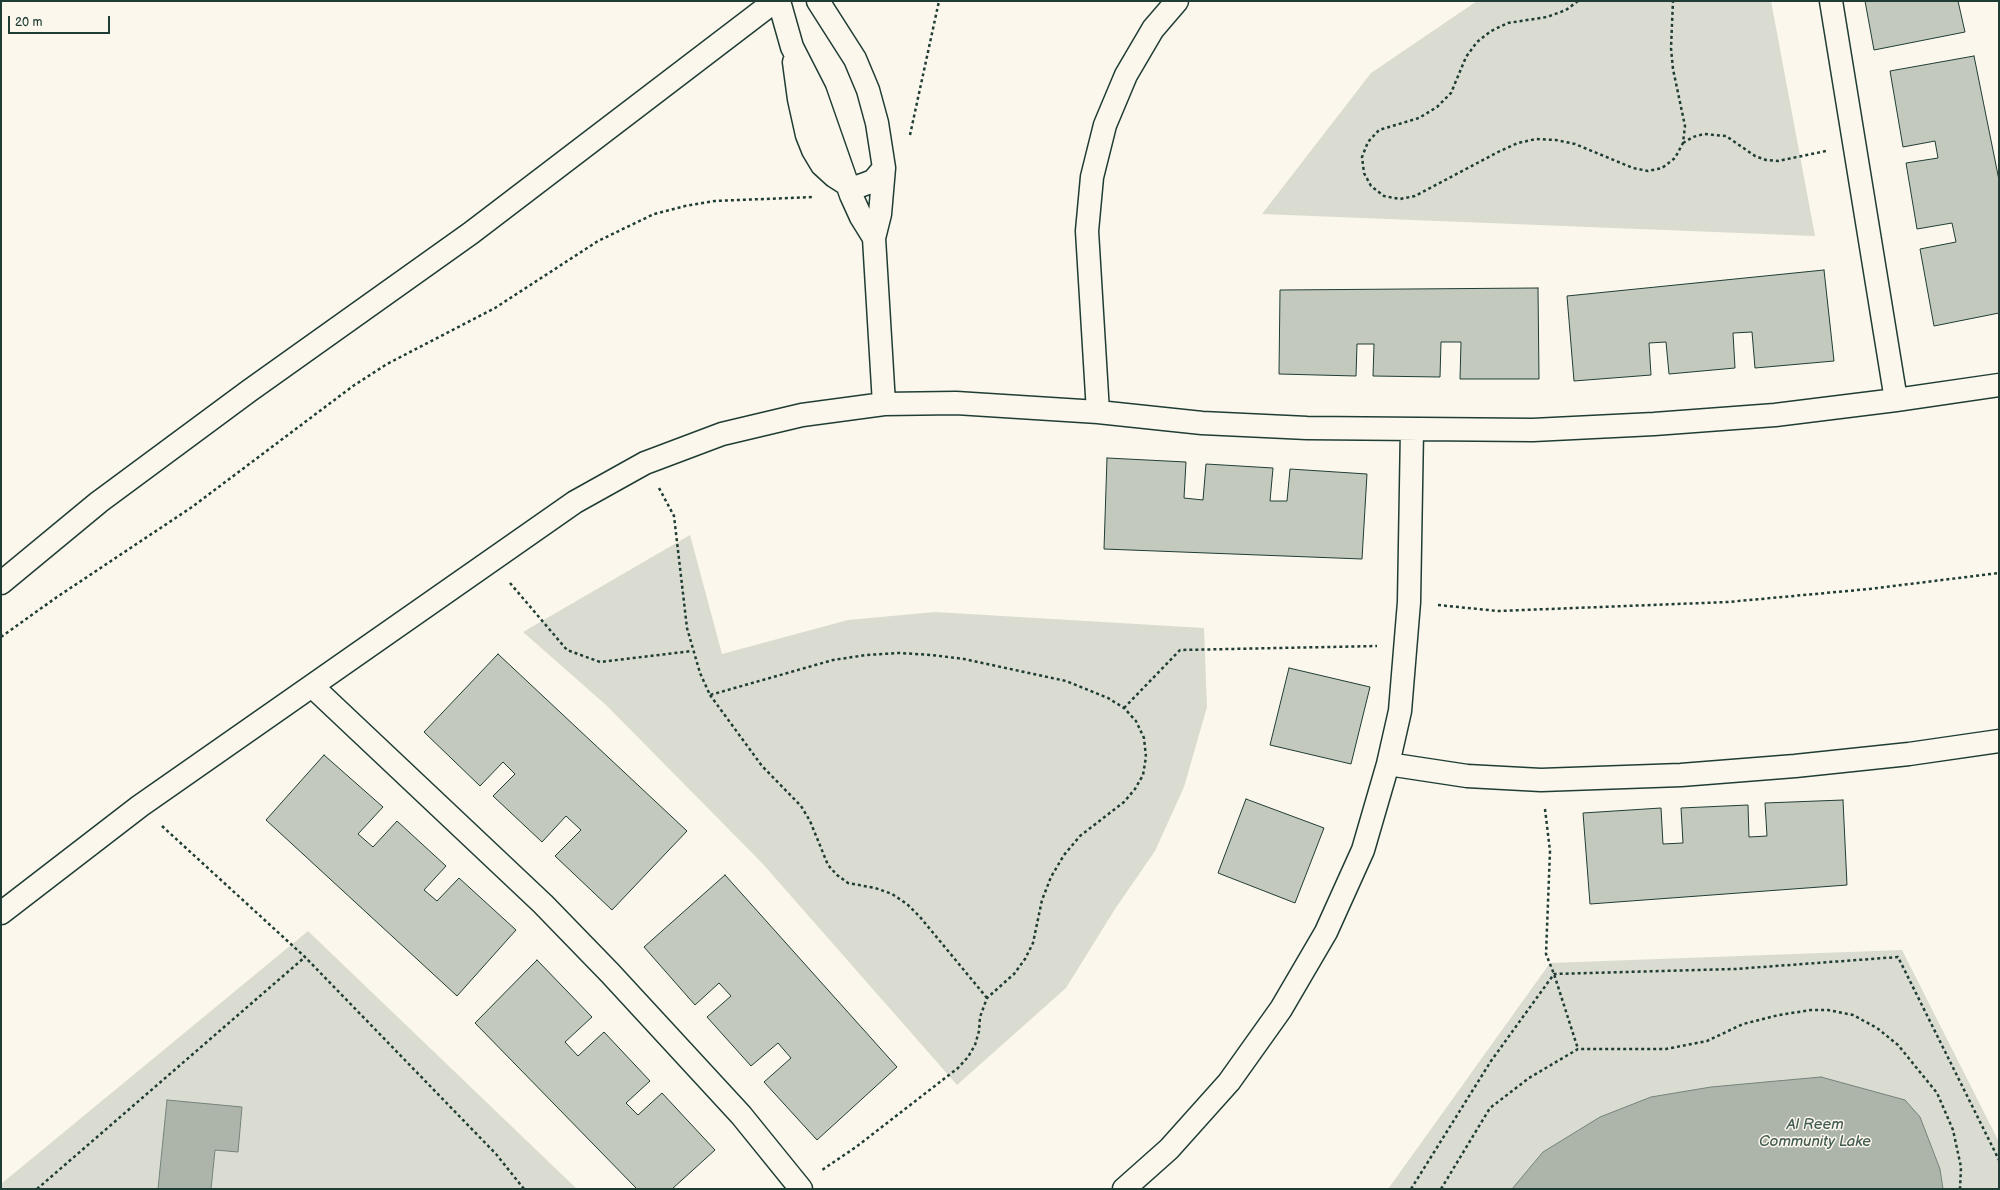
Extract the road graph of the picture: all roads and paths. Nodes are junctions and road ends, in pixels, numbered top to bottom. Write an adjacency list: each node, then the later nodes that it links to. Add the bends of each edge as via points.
1 (775, 1): 23 (street, via 472,233 231,404 99,502)
2 (779, 1): 13 (street, via 792,47 815,92)
3 (818, 1): 12 (street, via 855,59 868,90 877,123)
4 (939, 1): 9 (path)
5 (1177, 1): 18 (street, via 1153,29 1126,75 1105,125 1092,178 1087,231)
6 (1578, 1): 10 (path, via 1566,10 1547,17 1508,23 1491,31 1473,47 1466,57 1451,93 1437,107 1419,118 1378,130 1368,142 1362,157 1364,173 1371,186 1384,196 1400,199 1415,196 1500,151 1518,143 1536,140 1556,140 1575,144 1633,168 1648,171 1662,168 1675,158)
7 (1673, 1): 10 (path, via 1671,48 1685,126)
8 (1831, 1): 11 (street)
9 (910, 137)
10 (1683, 143): 11 (path, via 1704,134 1726,136 1755,156 1778,161)
11 (1855, 145): 16 (street)
12 (884, 168): 13 (street, via 873,181); 14 (street, via 880,214)
13 (850, 190): 14 (street, via 861,217); 25 (path, via 692,205 654,214 598,240 495,308 387,364 353,386 192,507)
14 (874, 238): 17 (street)
15 (1999, 385): 16 (street)
16 (1896, 400): 19 (street, via 1775,415 1654,424 1533,430)
17 (884, 404): 18 (street, via 956,403); 20 (street, via 802,415 722,434)
18 (1098, 412): 19 (street, via 1202,422)
19 (1412, 430): 24 (street)
20 (645, 463): 21 (street, via 576,502); 27 (path, via 674,516 683,605)
21 (492, 561): 27 (path, via 567,650 600,662); 28 (street)
22 (1999, 573): 24 (path, via 1870,589 1728,602 1498,611)
23 (1, 584)
24 (1409, 602): 26 (street)
25 (1, 637)
26 (1405, 646): 30 (path, via 1180,650); 32 (street, via 1400,711)
27 (692, 651): 29 (path)
28 (313, 687): 34 (street); 41 (street, via 537,898 610,973 741,1115)
29 (710, 695): 30 (path, via 833,660 866,655 918,654 964,659 1066,681 1108,698); 38 (path, via 762,766 801,806 817,836 828,865 837,875 848,883 892,894 907,904)
30 (1124, 708): 38 (path, via 1136,722 1144,738 1146,757 1143,775 1124,802 1080,836 1064,855 1042,900 1033,943 1025,959 1014,974)
31 (1999, 741): 33 (street, via 1795,766)
32 (1388, 764): 33 (street, via 1467,776); 44 (street, via 1363,850 1326,932 1282,1009 1229,1082 1169,1149)
33 (1540, 780): 37 (path, via 1550,851 1546,954)
34 (140, 806): 35 (street); 36 (path)
35 (1, 913)
36 (305, 957): 42 (path); 43 (path, via 496,1154)
37 (1554, 974): 39 (path); 40 (path, via 1735,969 1898,958); 45 (path, via 1491,1061)
38 (987, 998): 41 (path, via 980,1017 975,1045 958,1068)
39 (1578, 1049): 46 (path, via 1529,1078 1490,1108); 47 (path, via 1666,1049 1707,1041 1743,1024 1779,1015 1811,1010 1828,1010 1853,1015 1877,1028 1898,1045 1937,1093 1954,1130 1961,1167)
40 (1999, 1160)
41 (800, 1188)
42 (37, 1189)
43 (524, 1189)
44 (1124, 1189)
45 (1411, 1189)
46 (1441, 1189)
47 (1960, 1189)

